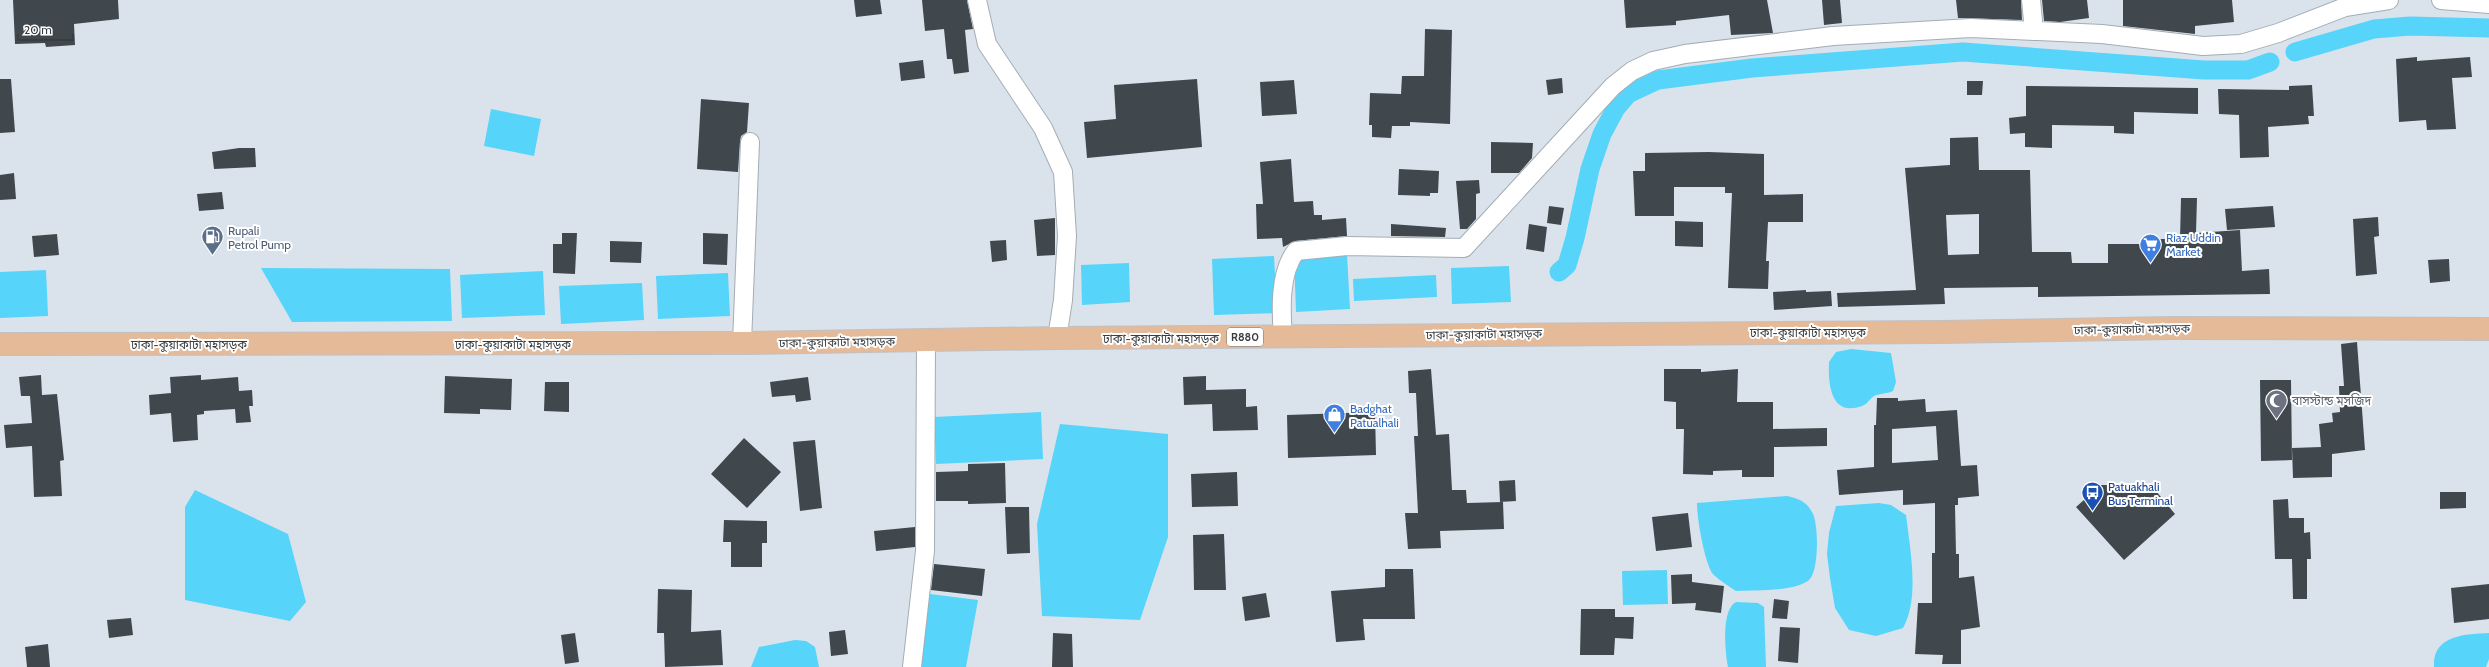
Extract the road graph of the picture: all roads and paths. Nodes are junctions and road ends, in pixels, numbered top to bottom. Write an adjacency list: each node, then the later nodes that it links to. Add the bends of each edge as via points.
1 (977, 0): 10 (street, via 987,44 1043,128 1063,172 1067,236 1063,300)
2 (2031, 0): 6 (street)
3 (2389, 0): 6 (street, via 2345,8 2241,44 2203,46 2102,34)
4 (2441, 0): 5 (street)
5 (2489, 4)
6 (2034, 31): 9 (street, via 1971,28 1834,36 1686,54 1653,61 1613,86 1464,248 1347,246 1296,251 1290,263 1281,302)
7 (750, 142): 12 (street)
8 (2489, 329): 9 (main road, ঢাকা-কুয়াকাটা মহাসড়ক / R880, via 2173,328)
9 (1283, 337): 10 (main road, ঢাকা-কুয়াকাটা মহাসড়ক / R880)
10 (1057, 338): 11 (main road, ঢাকা-কুয়াকাটা মহাসড়ক / R880)
11 (926, 341): 12 (main road, ঢাকা-কুয়াকাটা মহাসড়ক / R880); 14 (street, via 925,551)
12 (742, 343): 13 (main road, ঢাকা-কুয়াকাটা মহাসড়ক / R880)
13 (0, 344)
14 (912, 667)

